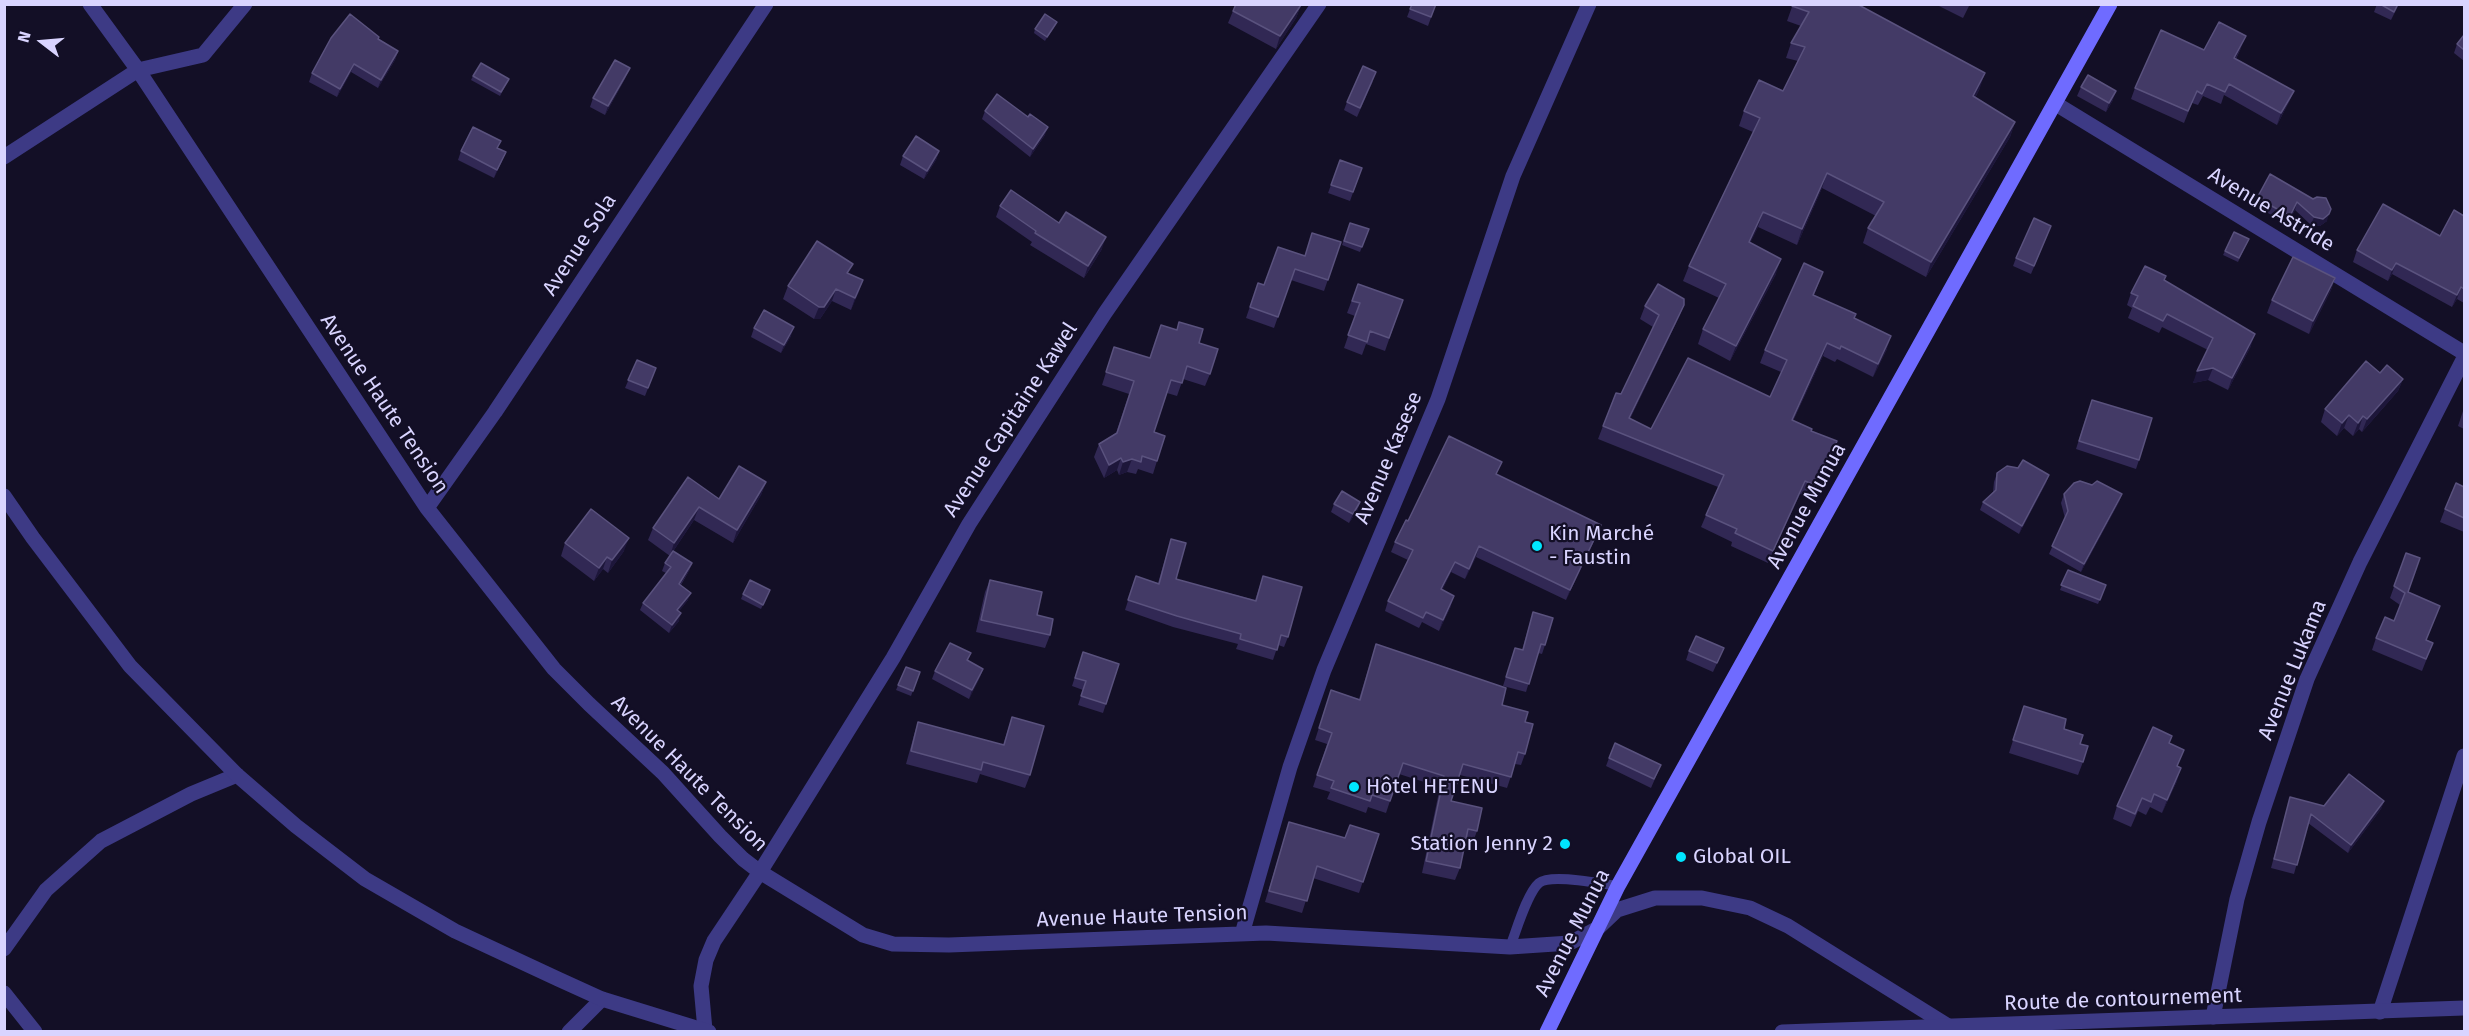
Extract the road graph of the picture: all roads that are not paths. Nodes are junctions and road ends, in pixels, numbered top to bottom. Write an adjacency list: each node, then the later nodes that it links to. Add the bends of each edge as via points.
1 (90, 4): 7 (street, Avenue Haute Tension)
2 (245, 4): 7 (street, via 203,55)
3 (766, 4): 13 (street, Avenue Sola)
4 (1319, 4): 16 (street, Avenue Capitaine Kawel, via 1105,313 1025,436)
5 (1589, 4): 19 (street, Avenue Kasese, via 1514,176 1438,399 1323,670 1290,767)
6 (2110, 4): 8 (main road, Avenue Munua)
7 (138, 70): 9 (street); 13 (street, Avenue Haute Tension)
8 (2056, 104): 10 (street, Avenue Astride); 17 (main road, Avenue Munua)
9 (4, 157)
10 (2464, 353)
11 (2464, 358): 26 (street, Avenue Lukama, via 2360,562 2307,679 2237,899)
12 (4, 496): 15 (street, via 130,666)
13 (428, 508): 16 (street, Avenue Haute Tension, via 554,669)
14 (2464, 756): 25 (street)
15 (237, 775): 21 (street, via 190,794 100,841 46,890); 23 (street, via 365,879 456,931)
16 (760, 872): 19 (street, Avenue Haute Tension, via 863,935 893,944); 28 (street, Avenue Capitaine Kawel, via 714,941 706,960 701,986)
17 (1618, 886): 18 (main road, Avenue Munua); 20 (lane, via 1551,879 1539,883)
18 (1598, 928): 20 (street, Avenue Haute Tension, via 1570,943); 27 (street, Avenue Haute Tension, via 1617,910 1655,898 1702,898 1750,908 1788,926); 31 (main road, Avenue Munua)
19 (1242, 934): 20 (street, Avenue Haute Tension)
20 (1510, 947)
21 (4, 949)
22 (4, 993): 29 (street)
23 (602, 999): 28 (street); 30 (street)
24 (2464, 1008): 25 (street, Route de contournement)
25 (2380, 1012): 26 (street, Route de contournement)
26 (2212, 1017): 27 (street, Route de contournement)
27 (1950, 1027): 32 (street, Route de contournement)
28 (707, 1031)
29 (35, 1032)
30 (569, 1032)
31 (1547, 1032)
32 (1782, 1032)

